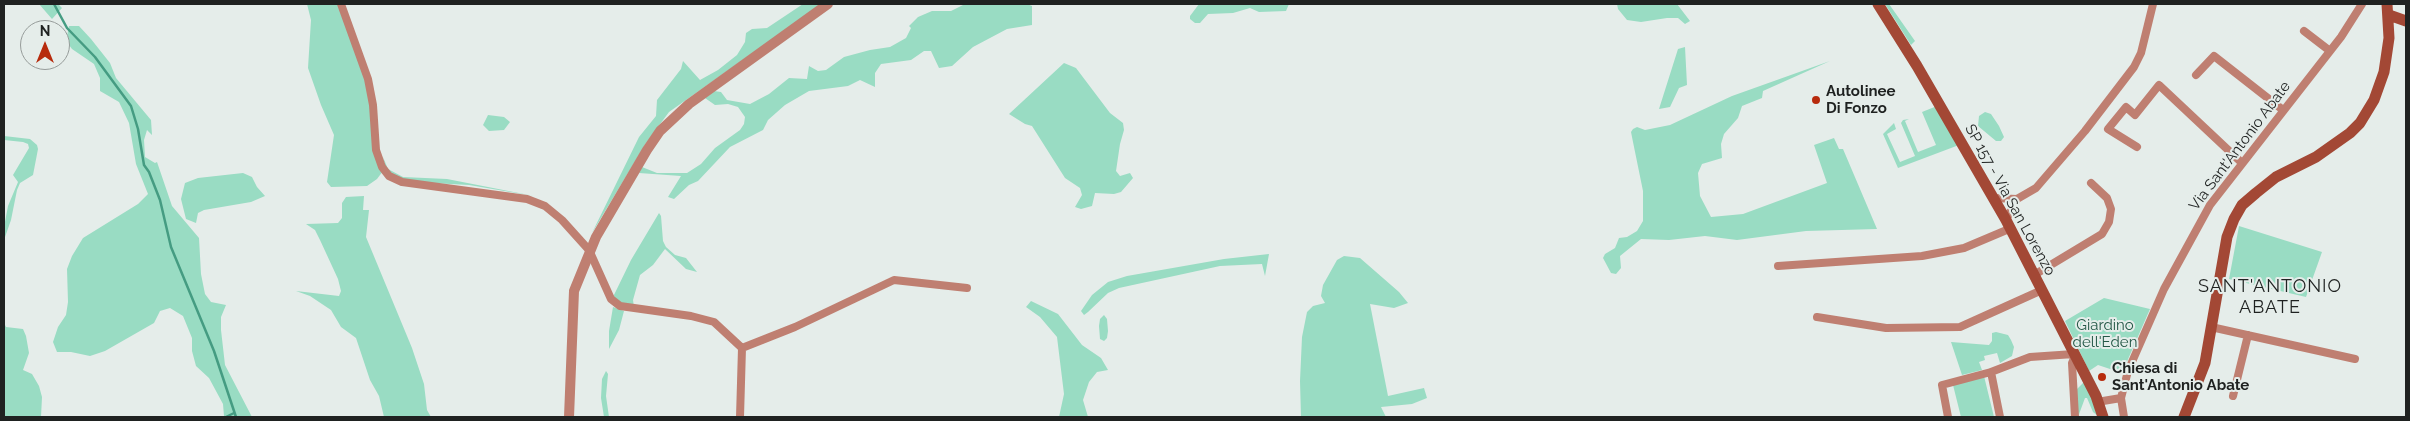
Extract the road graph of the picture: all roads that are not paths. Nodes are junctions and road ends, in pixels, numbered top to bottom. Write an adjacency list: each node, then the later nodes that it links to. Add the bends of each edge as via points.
1 (341, 4): 18 (street, via 368,79 376,150 388,176 402,182 527,199 545,206)
2 (828, 4): 18 (street, via 689,104 660,131)
3 (1878, 4): 15 (main road, SP 157 - Via San Lorenzo)
4 (2153, 4): 16 (street, via 2141,53 2134,67 2036,188)
5 (2362, 4): 9 (street, Via Sant'Antonio Abate)
6 (2388, 9): 7 (main road); 24 (main road, via 2389,38 2384,72 2374,100 2360,123 2316,157 2276,177 2242,205 2227,237)
7 (2406, 21)
8 (2304, 31): 9 (street)
9 (2330, 51): 11 (street, Via Sant'Antonio Abate)
10 (2196, 75): 11 (street, via 2214,56)
11 (2283, 110): 13 (street, Via Sant'Antonio Abate)
12 (2137, 147): 13 (street, via 2108,129 2126,107 2135,115 2159,85)
13 (2242, 163): 31 (street, Via Sant'Antonio Abate, via 2210,205 2164,289 2128,371)
14 (2091, 183): 20 (street, via 2107,198 2111,209 2106,228 2096,238)
15 (1993, 198): 16 (street); 17 (main road, SP 157 - Via San Lorenzo)
16 (2017, 199): 17 (street)
17 (2008, 224): 19 (street, via 1964,248 1922,256); 20 (main road, SP 157 - Via San Lorenzo)
18 (589, 250): 26 (street, via 611,299 620,306 714,322); 33 (street, via 574,291)
19 (1778, 266)
20 (2034, 275): 22 (main road, SP 157 - Via San Lorenzo)
21 (967, 288): 26 (street, via 894,280)
22 (2042, 290): 23 (street, via 1960,326 1886,328); 27 (main road, SP 157 - Via San Lorenzo)
23 (1817, 317)
24 (2211, 327): 25 (street); 40 (main road, via 2205,363)
25 (2248, 335): 28 (street); 30 (street)
26 (742, 348): 34 (street)
27 (2075, 355): 29 (street, via 2030,357); 32 (main road, SP 157 - Via San Lorenzo); 37 (street, via 2072,363)
28 (2355, 359)
29 (1991, 372): 35 (street, via 1942,385); 36 (street)
30 (2233, 396)
31 (2122, 398): 32 (street); 39 (street, Via Sant'Antonio Abate)
32 (2097, 402): 38 (main road, SP 157 - Via San Lorenzo)
33 (569, 417)
34 (740, 417)
35 (1948, 417)
36 (2000, 417)
37 (2075, 417)
38 (2103, 417)
39 (2124, 417)
40 (2184, 417)

